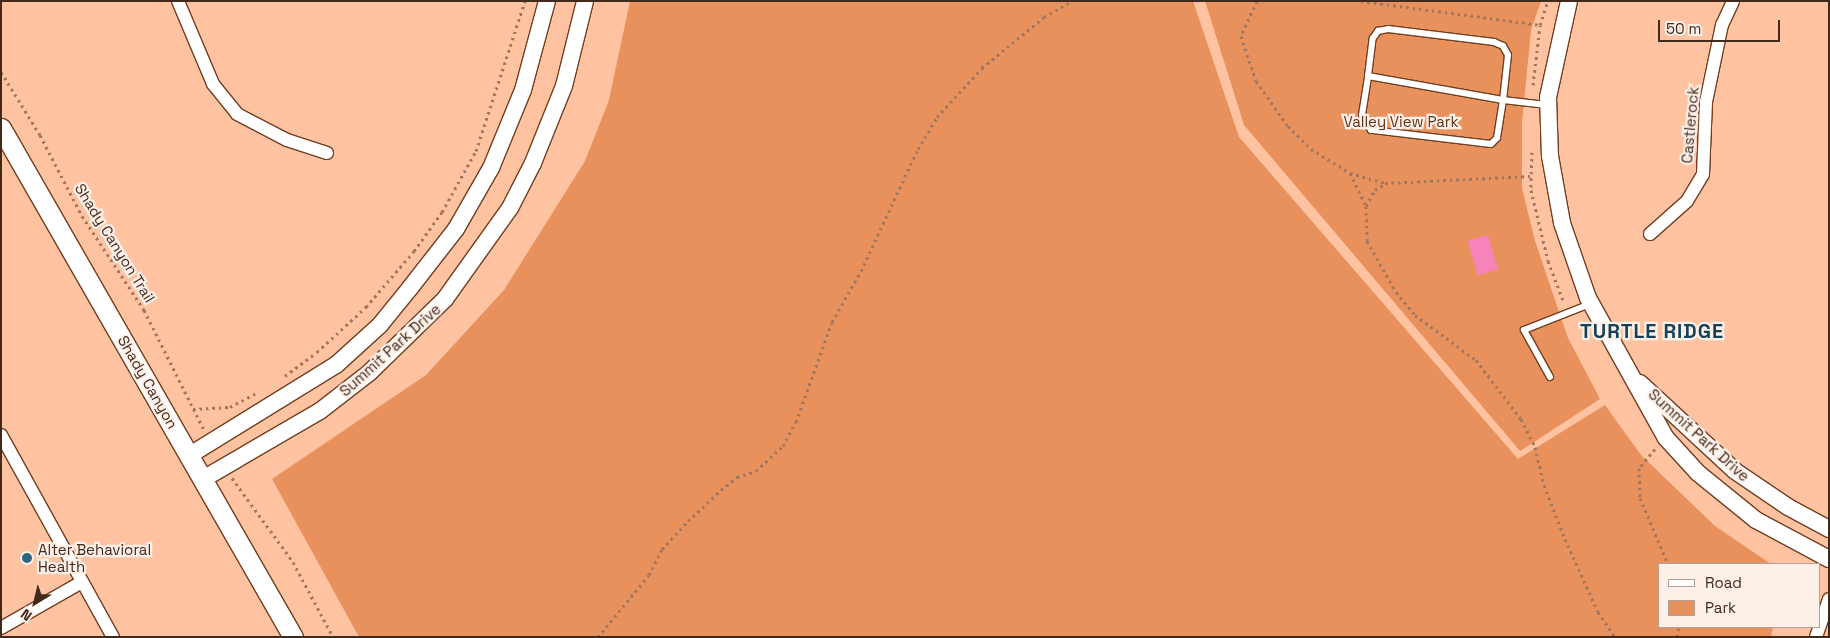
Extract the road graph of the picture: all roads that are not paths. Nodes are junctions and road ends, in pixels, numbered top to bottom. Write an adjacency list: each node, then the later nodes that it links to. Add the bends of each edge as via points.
1 (178, 1): 10 (street, via 213,84 237,114 287,140)
2 (547, 1): 16 (street, Summit Park Drive, via 523,90 491,168 456,229 416,281 380,325 336,366)
3 (585, 1): 17 (street, Summit Park Drive, via 564,86 533,164 510,208 445,300 369,374 320,411)
4 (1570, 1): 8 (street, Summit Park Drive)
5 (1733, 1): 11 (street, Castlerock, via 1722,25 1706,102 1702,174 1687,201)
6 (1368, 76): 7 (lane); 7 (lane, via 1362,115 1371,130 1491,144 1497,138); 7 (lane, via 1373,38 1378,31 1388,29 1494,42 1503,46 1508,55)
7 (1503, 100): 8 (lane)
8 (1548, 105): 12 (street, Summit Park Drive, via 1550,156 1562,223)
9 (1, 128): 16 (main road, Shady Canyon)
10 (327, 153)
11 (1650, 234)
12 (1591, 303): 13 (street, Summit Park Drive); 14 (lane, via 1524,330)
13 (1625, 367): 18 (street, Summit Park Drive, via 1735,471 1788,507); 19 (street, Summit Park Drive, via 1666,438 1698,473 1756,520)
14 (1550, 377)
15 (1, 435): 20 (street)
16 (190, 455): 17 (main road, Shady Canyon)
17 (203, 479): 25 (main road, Shady Canyon)
18 (1829, 529)
19 (1829, 559)
20 (82, 582): 23 (street); 24 (street)
21 (1829, 599): 22 (street)
22 (1820, 625)
23 (1, 628)
24 (113, 637)
25 (293, 637)

